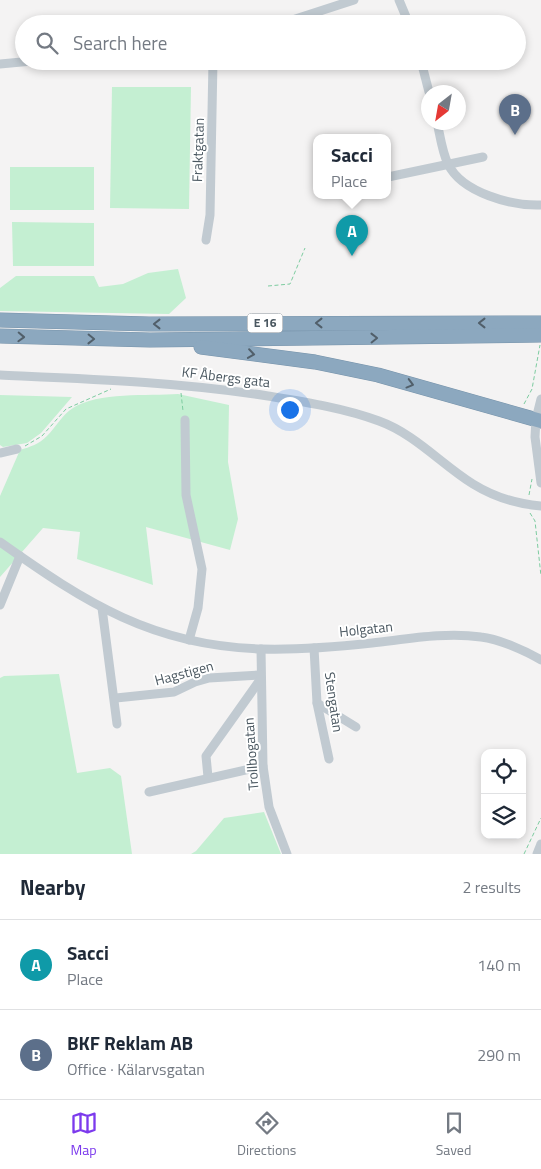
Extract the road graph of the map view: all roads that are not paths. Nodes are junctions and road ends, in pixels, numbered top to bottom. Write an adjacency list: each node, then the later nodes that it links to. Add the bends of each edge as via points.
1 (354, 0): 3 (street)
2 (400, 0): 4 (street)
3 (308, 15)
4 (406, 15)
5 (15, 63): 6 (street)
6 (0, 64)
7 (213, 70): 15 (street, Fraktgatan, via 210,206)
8 (423, 70): 9 (street)
9 (427, 85)
10 (439, 130): 12 (street)
11 (483, 157): 12 (street)
12 (448, 165): 13 (street); 14 (street, via 465,183 488,196 511,203)
13 (391, 176)
14 (541, 205)
15 (206, 240)
16 (0, 320): 17 (highway, E 16, one-way to 16)
17 (535, 329): 19 (highway, E 16, one-way to 17)
18 (0, 336): 19 (highway, E 16, one-way to 19)
19 (150, 340): 23 (highway, one-way to 23, via 315,362 369,373)
20 (0, 375): 28 (street, KF Åbergs gata, via 191,385 347,411 392,426 490,494)
21 (541, 399): 23 (street)
22 (185, 420): 33 (street, via 186,495 202,569 198,608)
23 (538, 420): 26 (street, via 535,437)
24 (17, 449): 25 (street)
25 (0, 453)
26 (540, 455): 27 (street)
27 (541, 483)
28 (541, 506)
29 (0, 542): 30 (street, Holgatan)
30 (20, 556): 31 (street); 32 (street, Holgatan)
31 (0, 605)
32 (102, 608): 33 (street, Holgatan, via 145,627); 38 (street)
33 (189, 640): 34 (street, Holgatan)
34 (261, 648): 35 (street, Holgatan); 37 (street, Trollbogatan)
35 (314, 648): 36 (street, Holgatan, via 423,636 482,637); 39 (street, Stengatan)
36 (541, 660)
37 (260, 677): 38 (street, Hagstigen, via 209,678 174,692); 43 (street, Trollbogatan); 44 (street, via 206,756)
38 (116, 698): 40 (street)
39 (317, 703): 41 (street); 42 (street, Stengatan)
40 (117, 724)
41 (356, 727)
42 (329, 759)
43 (263, 766): 44 (street); 47 (street, Trollbogatan, via 269,808)
44 (208, 777): 45 (street)
45 (149, 792)
46 (541, 844): 48 (street)
47 (287, 854)
48 (536, 854)

